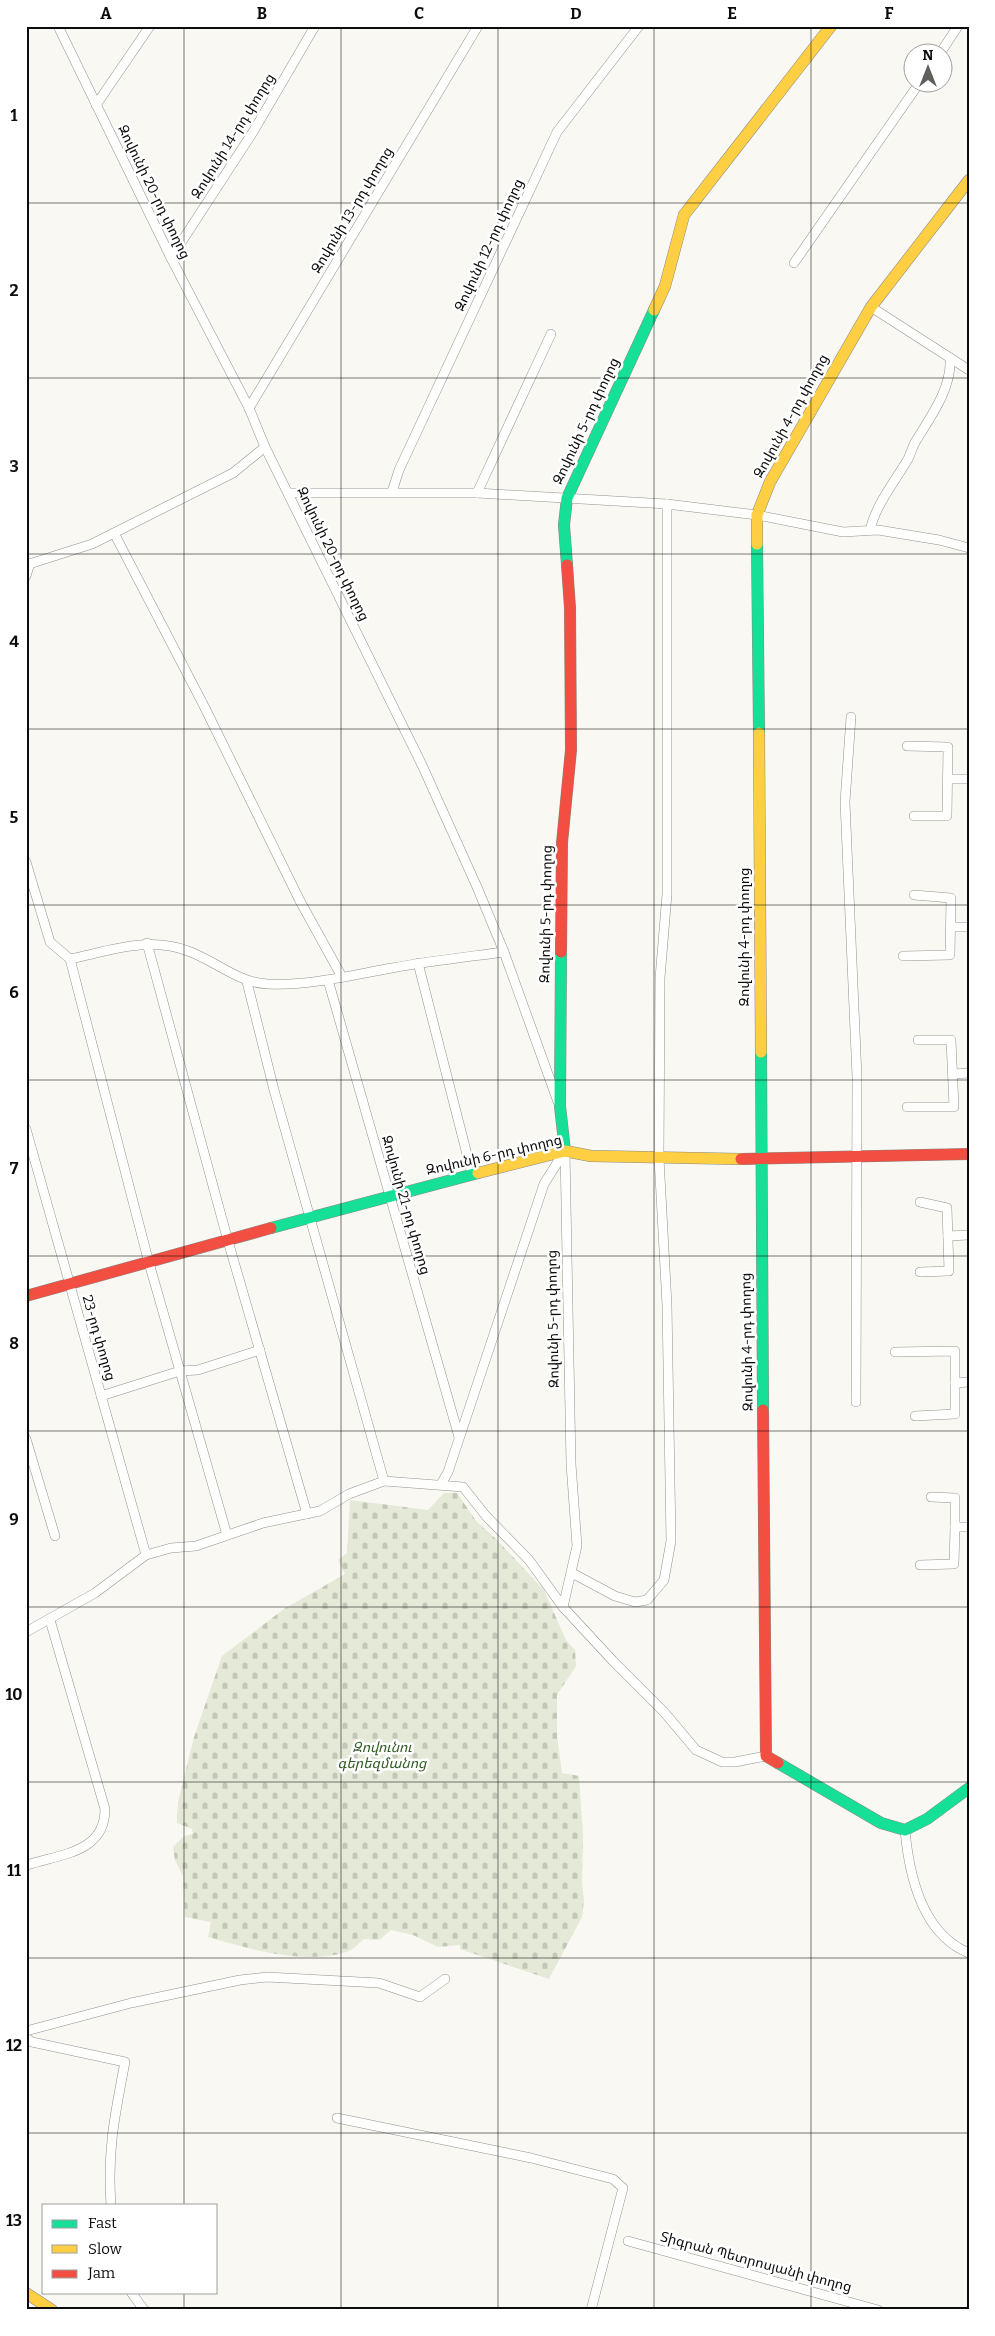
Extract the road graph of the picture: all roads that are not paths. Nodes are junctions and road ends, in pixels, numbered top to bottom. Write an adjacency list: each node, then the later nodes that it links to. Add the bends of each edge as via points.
1 (58, 26): 10 (street, Զովունի 20-րդ փողոց)
2 (150, 26): 10 (street)
3 (315, 26): 12 (street, Զովունի 14-րդ փողոց, via 253,132)
4 (478, 26): 18 (street, Զովունի 13-րդ փողոց)
5 (640, 26): 20 (street, Զովունի 12-րդ փողոց, via 557,132 398,470)
6 (831, 26): 23 (street, Զովունի 5-րդ փողոց, via 684,215 666,286)
7 (958, 26): 8 (street)
8 (948, 42)
9 (913, 92): 13 (street)
10 (96, 105): 12 (street, Զովունի 20-րդ փողոց)
11 (969, 180): 14 (street, Զովունի 4-րդ փողոց)
12 (171, 258): 18 (street, Զովունի 20-րդ փողոց)
13 (794, 263)
14 (871, 306): 16 (street); 25 (street, Զովունի 4-րդ փողոց, via 770,482)
15 (551, 334): 22 (street)
16 (950, 358): 17 (street); 26 (street, via 951,369 942,395 882,500)
17 (969, 370)
18 (249, 408): 19 (street, Զովունի 20-րդ փողոց)
19 (264, 447): 21 (street, Զովունի 20-րդ փողոց); 27 (street, via 233,473)
20 (392, 492): 21 (street); 22 (street)
21 (288, 493): 41 (street, Զովունի 20-րդ փողոց, via 422,765)
22 (477, 493): 23 (street)
23 (567, 498): 24 (street); 51 (street, Զովունի 5-րդ փողոց, via 564,525 570,608 571,750 562,843)
24 (667, 504): 25 (street); 57 (street, via 667,894 660,978)
25 (757, 515): 26 (street, via 843,532); 58 (street, Զովունի 4-րդ փողոց)
26 (870, 530): 28 (street, via 939,540)
27 (114, 533): 29 (street, via 92,544); 45 (street, via 300,901)
28 (969, 548)
29 (28, 564): 30 (street)
30 (26, 576)
31 (851, 717): 56 (street, via 845,802)
32 (907, 746): 33 (street, via 948,747)
33 (948, 779): 34 (street); 35 (street, via 947,816)
34 (969, 779)
35 (914, 816)
36 (26, 862): 43 (street, via 50,942)
37 (914, 895): 38 (street, via 951,898)
38 (951, 926): 39 (street); 42 (street, via 950,955)
39 (969, 927)
40 (147, 943): 43 (street); 47 (street, via 188,951); 65 (street)
41 (504, 952): 44 (street); 51 (street, Զովունի 20-րդ փողոց)
42 (903, 956)
43 (70, 959): 66 (street)
44 (418, 963): 45 (street); 59 (street)
45 (342, 977): 46 (street)
46 (328, 980): 47 (street, via 269,985); 60 (street, Զովունի 21-րդ փողոց)
47 (247, 982): 62 (street)
48 (918, 1040): 50 (street, via 951,1040)
49 (969, 1073): 50 (street)
50 (953, 1074): 52 (street, via 954,1107)
51 (560, 1106): 54 (street, Զովունի 5-րդ փողոց)
52 (907, 1107)
53 (26, 1129): 68 (street, 23-րդ փողոց)
54 (565, 1151): 57 (street, Զովունի 6-րդ փողոց, via 591,1156); 59 (street, Զովունի 6-րդ փողոց); 78 (street, via 544,1184); 90 (street, Զովունի 5-րդ փողոց, via 571,1464 577,1546)
55 (969, 1154): 56 (street, Զովունի 6-րդ փողոց)
56 (858, 1156): 58 (street, Զովունի 6-րդ փողոց); 76 (street)
57 (659, 1158): 58 (street, Զովունի 6-րդ փողոց); 90 (street, via 667,1305 671,1496 667,1572 647,1600 635,1602 615,1596)
58 (760, 1159): 94 (street, Զովունի 4-րդ փողոց)
59 (472, 1174): 60 (street, Զովունի 6-րդ փողոց)
60 (389, 1196): 62 (street, Զովունի 6-րդ փողոց); 78 (street, Զովունի 21-րդ փողոց)
61 (920, 1202): 64 (street, via 947,1208)
62 (309, 1218): 65 (street, Զովունի 6-րդ փողոց); 80 (street)
63 (969, 1235): 64 (street)
64 (948, 1236): 67 (street, via 949,1271)
65 (228, 1241): 66 (street, Զովունի 6-րդ փողոց); 70 (street)
66 (149, 1264): 68 (street, Զովունի 6-րդ փողոց); 72 (street)
67 (920, 1272)
68 (69, 1284): 69 (street, Զովունի 6-րդ փողոց); 75 (street, 23-րդ փողոց)
69 (26, 1296)
70 (260, 1350): 72 (street, via 198,1370); 83 (street)
71 (895, 1352): 74 (street, via 955,1351)
72 (180, 1371): 75 (street); 86 (street)
73 (969, 1382): 74 (street)
74 (955, 1383): 77 (street, via 955,1414)
75 (101, 1396): 88 (street, 23-րդ փողոց)
76 (856, 1402)
77 (915, 1416)
78 (459, 1437): 81 (street)
79 (26, 1439): 87 (street)
80 (384, 1481): 81 (street); 83 (street)
81 (441, 1484): 91 (street, via 463,1487 529,1560)
82 (931, 1498): 84 (street, via 955,1498)
83 (307, 1514): 86 (street)
84 (955, 1527): 85 (street); 89 (street, via 954,1564)
85 (969, 1527)
86 (227, 1535): 88 (street, via 196,1546)
87 (55, 1536)
88 (146, 1554): 92 (street, via 95,1593)
89 (920, 1565)
90 (572, 1573): 91 (street, Զովունի 5-րդ փողոց)
91 (563, 1606): 94 (street, via 696,1750 722,1762)
92 (50, 1620): 93 (street); 97 (street, via 105,1810 105,1822 97,1837 79,1849)
93 (26, 1632)
94 (766, 1756): 96 (street, via 881,1823)
95 (969, 1788): 96 (street, via 927,1819)
96 (905, 1830): 98 (street, via 913,1884 932,1922 958,1949)
97 (27, 1865)
98 (969, 1953)
99 (445, 1979): 100 (street, via 420,1997 379,1983 267,1977 240,1980 130,2003)
100 (26, 2031)
101 (26, 2038): 103 (street, via 125,2062 112,2124 108,2168)
102 (337, 2118): 109 (street, via 531,2158 613,2179 623,2188)
103 (111, 2204)
104 (628, 2241): 110 (street, Տիգրան Պետրոսյանի փողոց)
105 (26, 2293): 107 (street)
106 (132, 2294): 108 (street)
107 (52, 2310)
108 (144, 2310)
109 (591, 2310)
110 (878, 2310)

